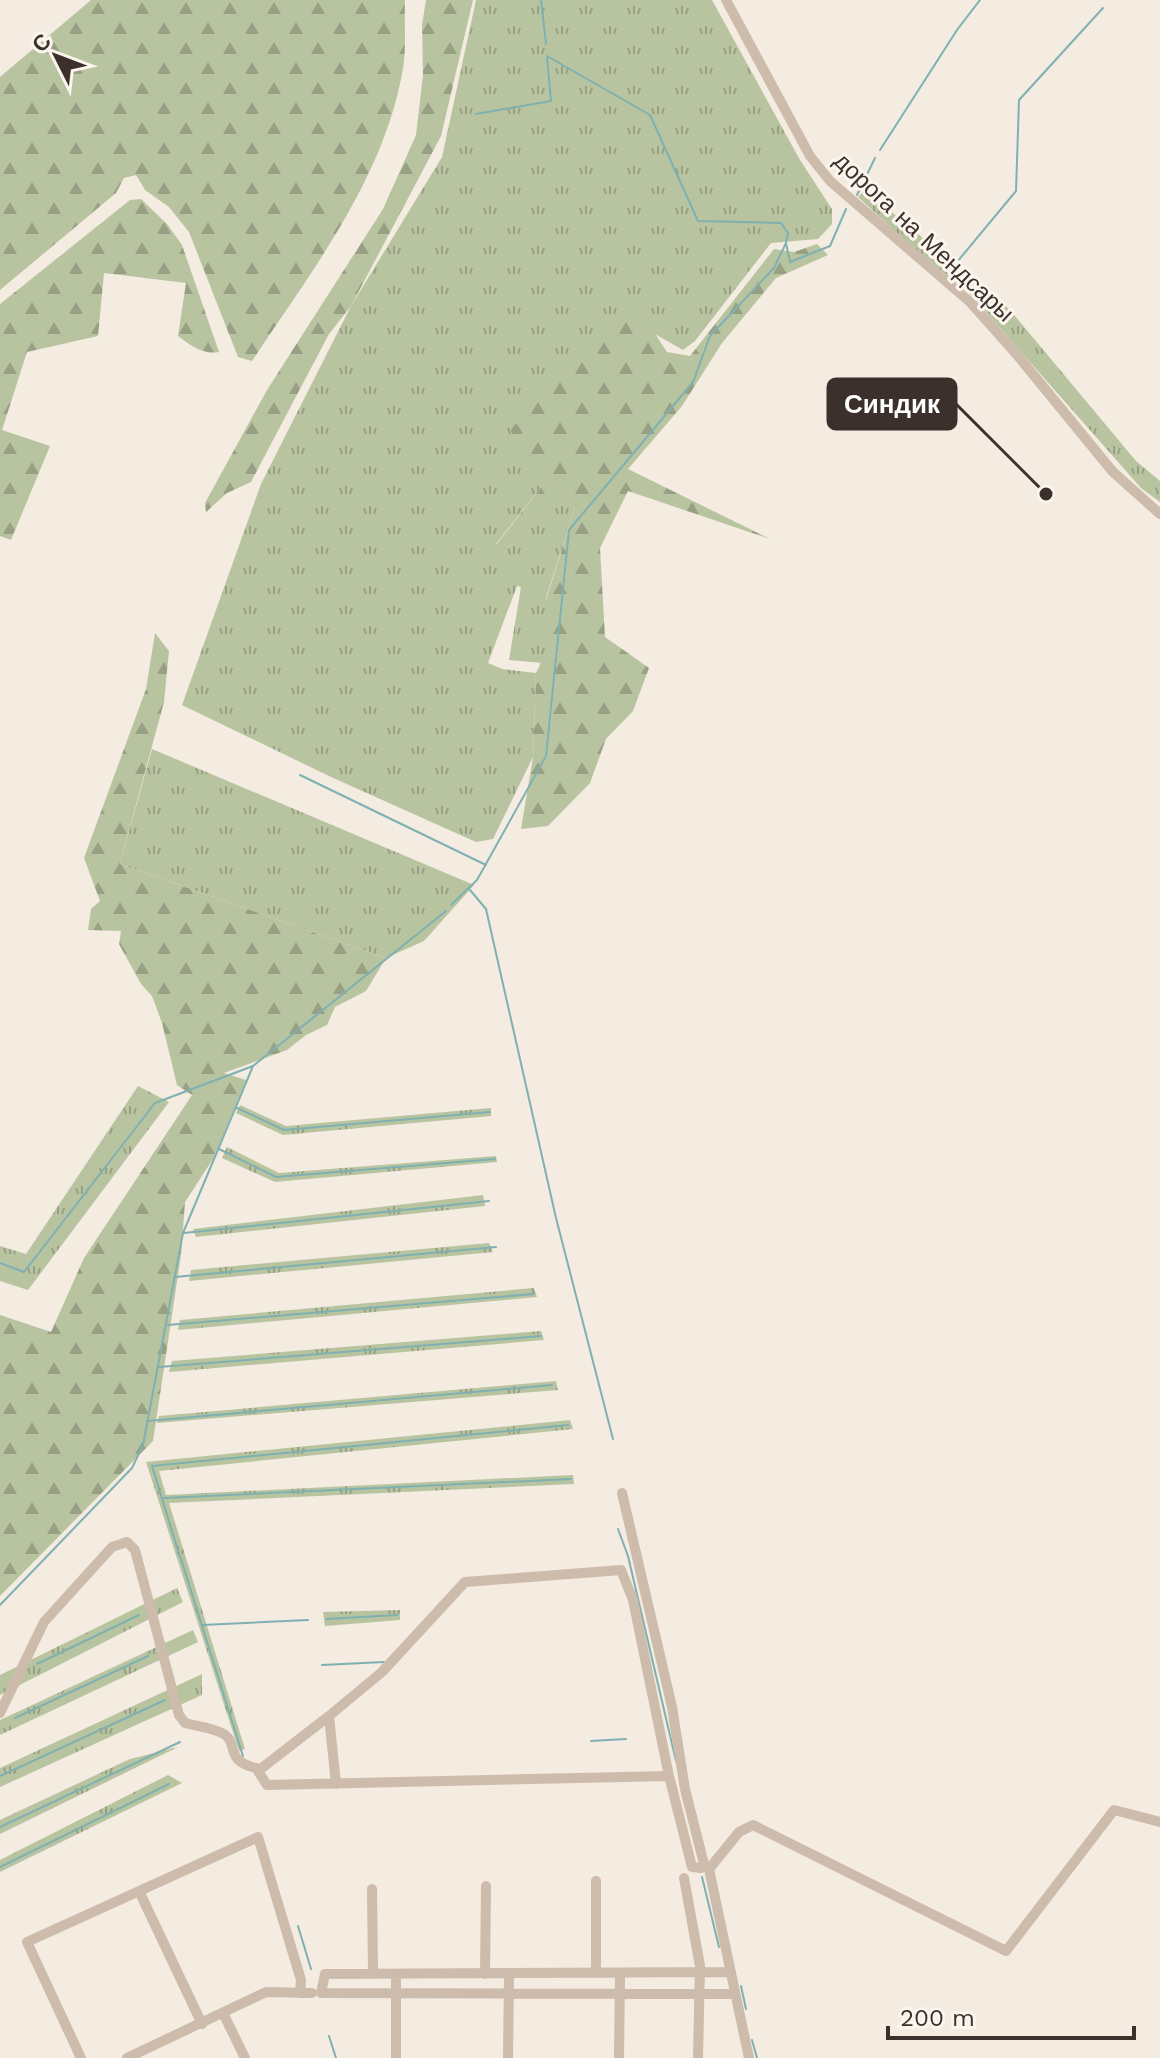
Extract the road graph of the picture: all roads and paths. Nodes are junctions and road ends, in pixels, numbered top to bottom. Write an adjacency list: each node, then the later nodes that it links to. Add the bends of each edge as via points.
1 (726, 0): 2 (street, дорога на Мендсары, via 810,156 830,181 970,302 1113,472)
2 (1160, 514)
3 (622, 1493): 10 (street)
4 (0, 1713): 6 (street, via 44,1622 112,1547 127,1542 135,1550 179,1715 185,1723 223,1733 233,1755 245,1766)
5 (329, 1716): 6 (street); 7 (street, via 382,1672 465,1582 621,1570 633,1600); 8 (street)
6 (260, 1769): 8 (street, via 267,1785)
7 (669, 1776): 8 (street); 10 (street, via 692,1867)
8 (336, 1784)
9 (1160, 1822): 10 (street, via 1114,1810 1006,1951 753,1825 739,1832)
10 (706, 1867): 16 (street)
11 (684, 1878): 19 (street)
12 (596, 1881): 17 (street)
13 (486, 1886): 22 (street)
14 (372, 1889): 20 (street)
15 (139, 1891): 24 (street, via 258,1837 301,1980); 32 (street); 33 (street, via 27,1942)
16 (731, 1972): 19 (street); 29 (street)
17 (596, 1973): 18 (street); 23 (street)
18 (620, 1973): 19 (street); 28 (street)
19 (699, 1973): 26 (street)
20 (373, 1974): 21 (street); 30 (street, via 325,1974 321,1993)
21 (396, 1974): 22 (street); 30 (street)
22 (485, 1974): 23 (street)
23 (509, 1974): 27 (street)
24 (300, 1993): 25 (street); 31 (street, via 266,1992)
25 (312, 1993)
26 (698, 1993): 28 (street); 29 (street); 39 (street)
27 (509, 1994): 28 (street); 30 (street); 37 (street)
28 (620, 1994): 38 (street)
29 (735, 1994): 40 (street)
30 (396, 1995): 36 (street)
31 (223, 2013): 32 (street); 35 (street)
32 (202, 2024): 34 (street)
33 (81, 2058)
34 (127, 2058)
35 (245, 2058)
36 (396, 2058)
37 (508, 2058)
38 (619, 2058)
39 (698, 2058)
40 (749, 2058)

